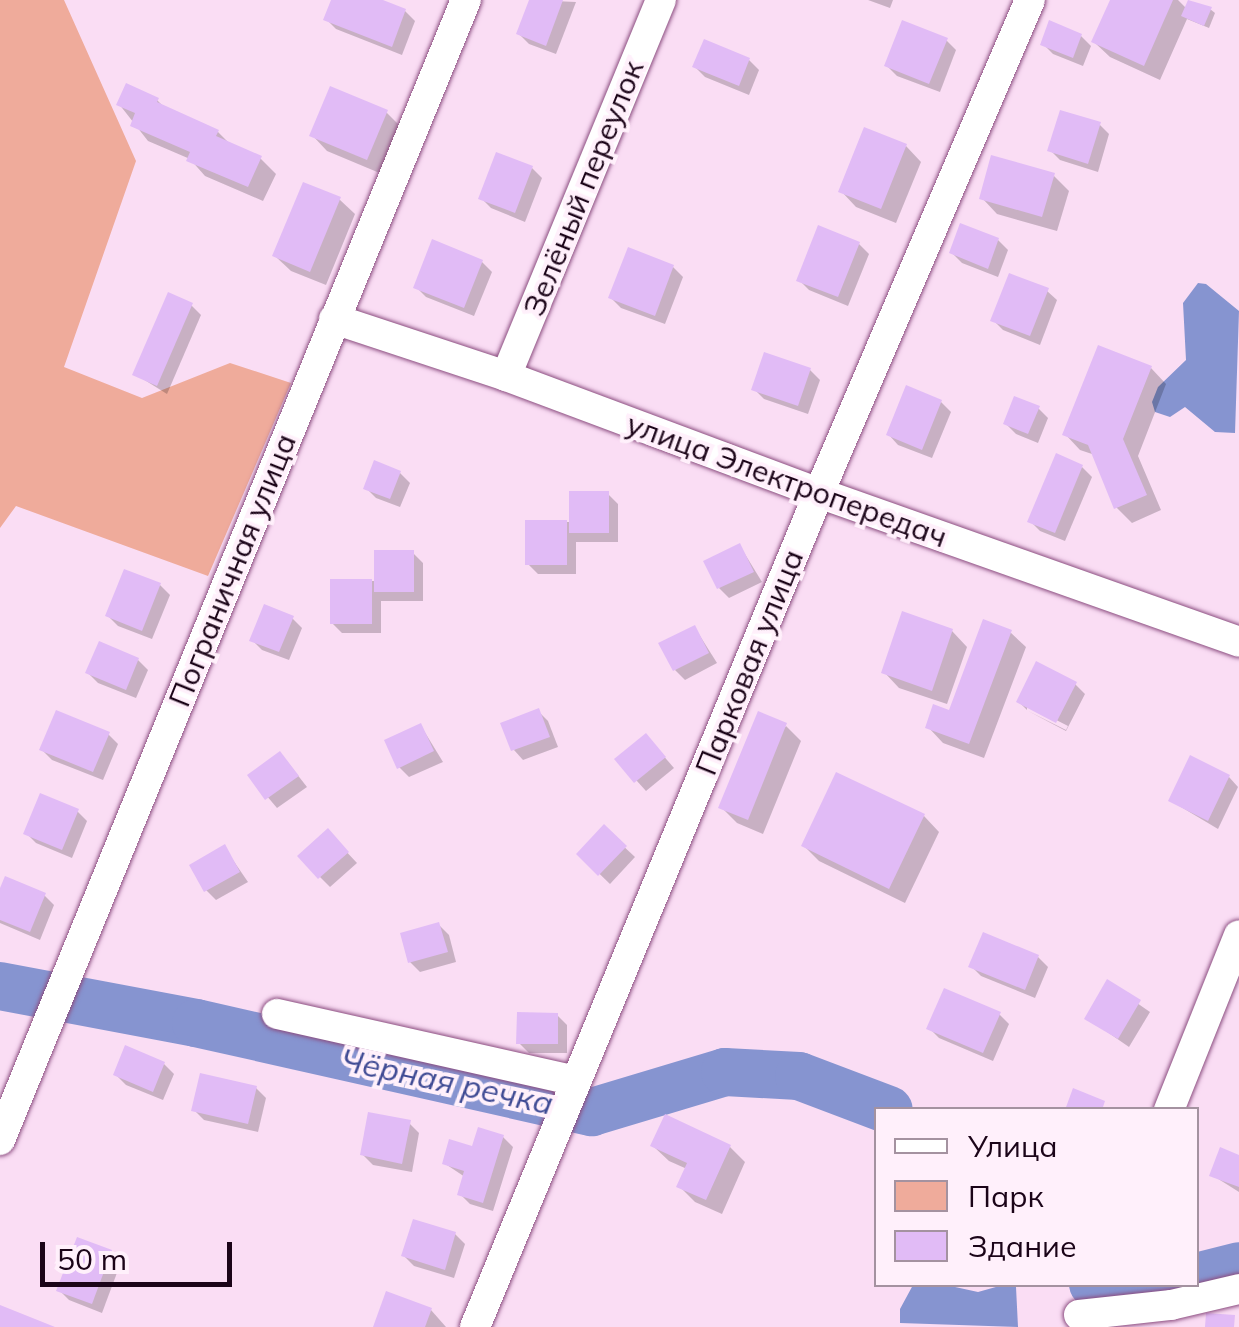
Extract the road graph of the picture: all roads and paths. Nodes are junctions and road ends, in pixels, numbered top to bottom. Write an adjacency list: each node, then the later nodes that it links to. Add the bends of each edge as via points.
1 (466, 0): 4 (street, Пограничная улица)
2 (661, 0): 5 (street, Зелёный переулок)
3 (1030, 0): 6 (street, Парковая улица)
4 (334, 318): 5 (street, улица Электропередач); 12 (street, Пограничная улица)
5 (506, 376): 6 (street, улица Электропередач)
6 (818, 494): 7 (street, улица Электропередач); 10 (street, Парковая улица)
7 (1239, 642)
8 (1239, 935): 11 (street)
9 (277, 1014): 10 (street)
10 (574, 1085): 15 (street, Парковая улица)
11 (1170, 1107)
12 (0, 1140)
13 (1239, 1289): 14 (street, via 1171,1305)
14 (1083, 1308)
15 (475, 1327)

